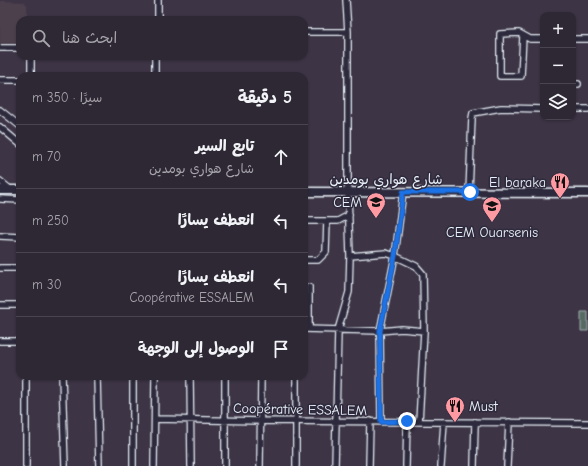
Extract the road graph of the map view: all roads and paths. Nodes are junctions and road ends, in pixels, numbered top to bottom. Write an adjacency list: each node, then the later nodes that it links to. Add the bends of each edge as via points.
1 (158, 0): 3 (street)
2 (346, 0): 5 (street)
3 (158, 16)
4 (308, 32): 5 (street)
5 (348, 32): 30 (street)
6 (523, 36): 6 (street, via 519,33 500,34 500,76 521,76); 7 (street)
7 (540, 39)
8 (576, 39): 9 (street)
9 (588, 39)
10 (0, 48): 11 (street)
11 (16, 48)
12 (31, 60): 14 (street)
13 (155, 60): 15 (street)
14 (31, 72)
15 (154, 72)
16 (0, 80): 17 (street)
17 (16, 80)
18 (540, 109): 32 (street, via 501,108 473,113)
19 (576, 109): 20 (street)
20 (588, 109)
21 (0, 110): 22 (street)
22 (16, 123)
23 (0, 127): 24 (street)
24 (16, 141)
25 (0, 181): 27 (street)
26 (0, 190): 27 (main road)
27 (11, 190): 28 (main road)
28 (16, 190)
29 (308, 192): 30 (main road, شارع هواري بومدين)
30 (348, 192): 31 (main road, شارع هواري بومدين); 36 (street)
31 (403, 192): 32 (main road, شارع هواري بومدين); 42 (street)
32 (469, 192): 33 (main road, شارع هواري بومدين)
33 (588, 193)
34 (0, 199): 35 (street)
35 (16, 200)
36 (349, 215): 38 (street, via 338,221); 41 (street)
37 (308, 221): 38 (street)
38 (326, 221): 43 (street, via 326,252 318,260)
39 (0, 236): 40 (street)
40 (16, 237)
41 (350, 256): 42 (street, via 386,253); 51 (street, via 349,292)
42 (395, 256): 52 (street, via 416,266 423,274); 53 (street)
43 (308, 260)
44 (0, 268): 45 (street)
45 (16, 268)
46 (309, 287): 47 (street)
47 (308, 301)
48 (0, 305): 49 (street)
49 (16, 305)
50 (308, 329): 51 (street)
51 (338, 330): 53 (street); 70 (street)
52 (424, 330): 53 (street); 74 (street)
53 (380, 331): 73 (street)
54 (0, 341): 55 (street)
55 (16, 341)
56 (26, 380): 79 (street)
57 (62, 380): 80 (street)
58 (97, 380): 81 (street)
59 (133, 380): 82 (street)
60 (155, 380): 65 (street)
61 (190, 380): 66 (street)
62 (225, 380): 67 (street)
63 (261, 380): 68 (street)
64 (296, 380): 69 (street)
65 (155, 419): 66 (street, Coopérative ESSALEM); 83 (street)
66 (190, 419): 67 (street, Coopérative ESSALEM); 84 (street)
67 (225, 420): 68 (street, Coopérative ESSALEM); 85 (street)
68 (261, 421): 69 (street, Coopérative ESSALEM); 86 (street)
69 (296, 421): 70 (street, Coopérative ESSALEM); 87 (street)
70 (336, 421): 71 (street, Coopérative ESSALEM); 88 (street)
71 (370, 421): 73 (street, Coopérative ESSALEM); 89 (street)
72 (407, 421): 73 (street, Coopérative ESSALEM); 74 (street, Coopérative ESSALEM); 90 (street)
73 (381, 422)
74 (419, 422): 75 (street, Coopérative ESSALEM)
75 (444, 422): 76 (street, Coopérative ESSALEM); 91 (street)
76 (475, 422): 77 (street, Coopérative ESSALEM); 92 (street)
77 (509, 422): 78 (street, Coopérative ESSALEM); 93 (street)
78 (588, 423)
79 (26, 466)
80 (65, 466)
81 (99, 466)
82 (133, 466)
83 (154, 466)
84 (191, 466)
85 (225, 466)
86 (260, 466)
87 (296, 466)
88 (335, 466)
89 (369, 466)
90 (406, 466)
91 (441, 466)
92 (474, 466)
93 (507, 466)

